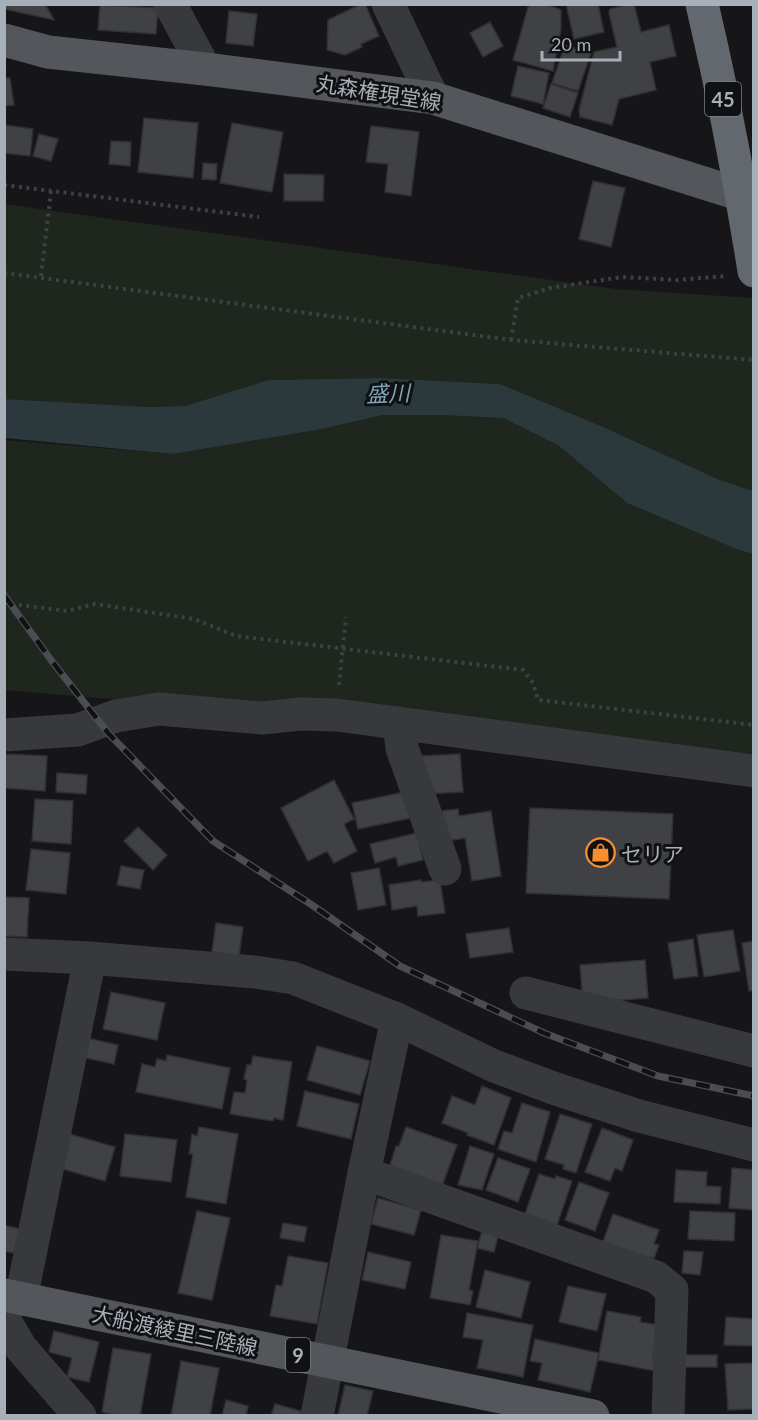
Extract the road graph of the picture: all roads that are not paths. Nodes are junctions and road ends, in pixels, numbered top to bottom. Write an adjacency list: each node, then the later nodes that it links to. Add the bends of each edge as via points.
1 (171, 4): 5 (street)
2 (388, 4): 6 (street)
3 (702, 4): 7 (highway, 45)
4 (4, 40): 5 (main road, 丸森権現堂線, via 48,52)
5 (205, 69): 6 (main road, 丸森権現堂線)
6 (433, 98): 7 (main road, 丸森権現堂線)
7 (748, 197): 8 (highway, 45)
8 (742, 273)
9 (399, 723): 10 (street, via 337,715 262,718 159,709 116,716 78,730); 11 (street); 12 (street, via 402,748)
10 (4, 735)
11 (753, 771)
12 (445, 869)
13 (4, 954): 14 (street)
14 (90, 958): 16 (street, via 293,978); 20 (street)
15 (526, 993): 17 (street)
16 (397, 1019): 18 (street, via 494,1066 556,1089 639,1116); 19 (street)
17 (753, 1052)
18 (753, 1145)
19 (364, 1173): 21 (street); 26 (street, via 656,1277 672,1290)
20 (10, 1304): 21 (main road, 大船渡綾里三陸線 / 9); 23 (street, via 21,1348)
21 (327, 1361): 22 (main road, 大船渡綾里三陸線 / 9); 24 (street)
22 (555, 1412): 25 (main road, 大船渡綾里三陸線 / 9)
23 (80, 1416)
24 (317, 1416)
25 (592, 1416)
26 (668, 1416)

